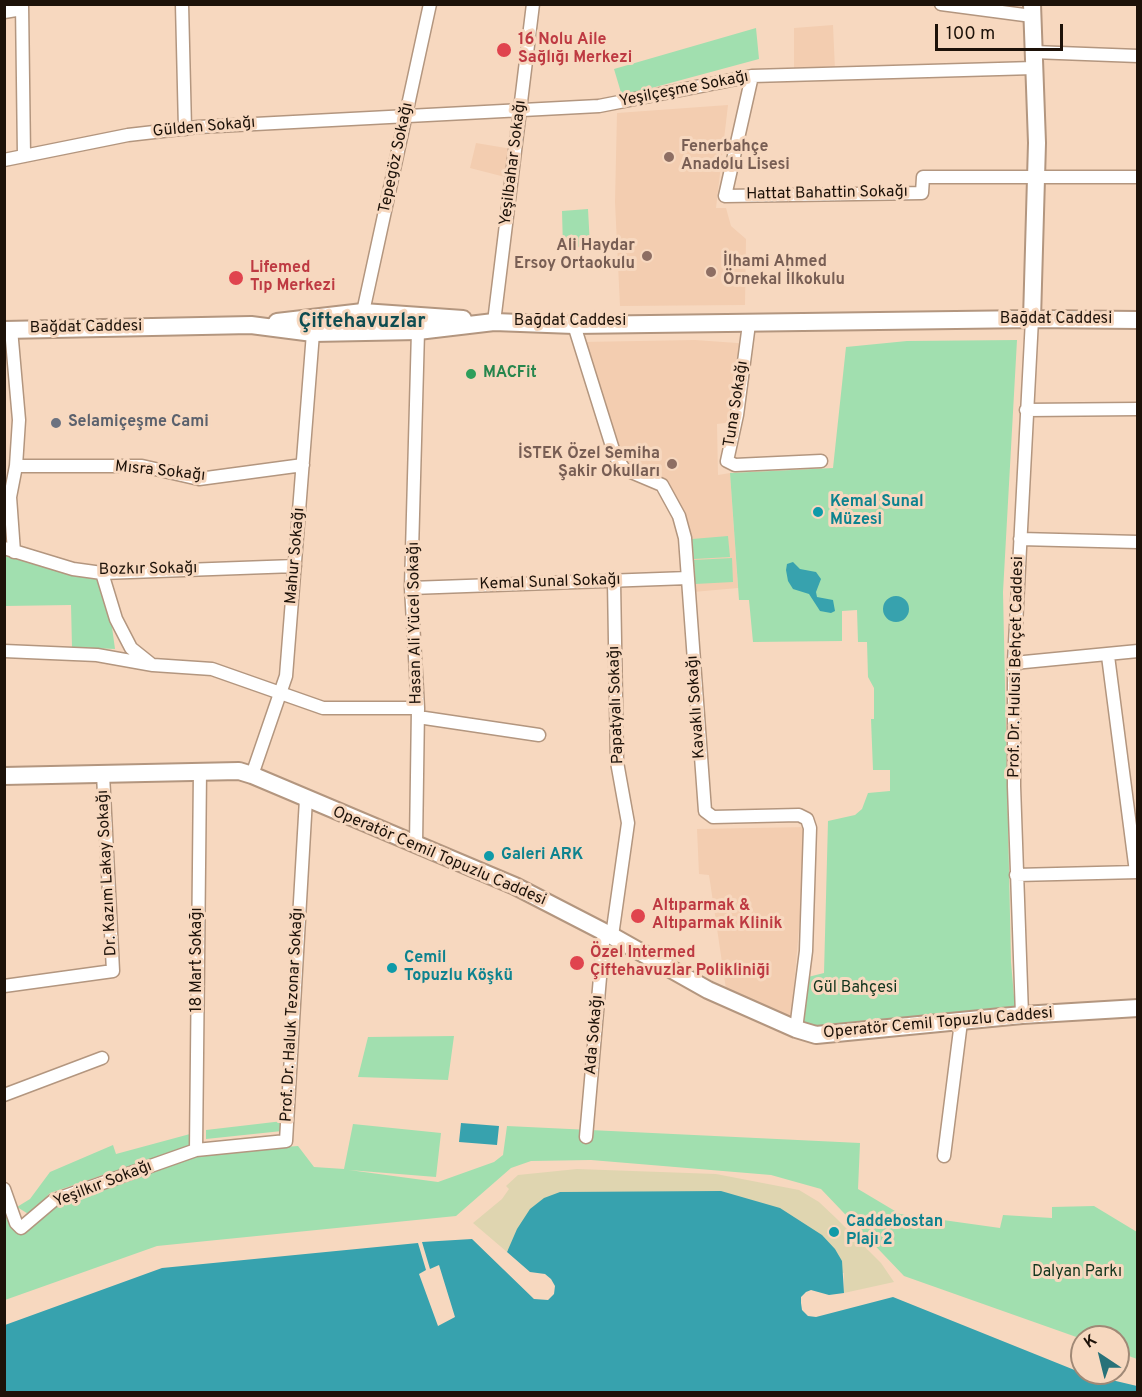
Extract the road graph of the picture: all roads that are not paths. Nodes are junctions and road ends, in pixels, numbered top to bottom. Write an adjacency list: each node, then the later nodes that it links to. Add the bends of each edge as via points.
1 (182, 4): 13 (street)
2 (430, 4): 12 (street, Tepegöz Sokağı)
3 (533, 4): 11 (street, Yeşilbahar Sokağı)
4 (941, 4): 6 (street)
5 (22, 7): 7 (street); 14 (street)
6 (1032, 10): 9 (main road)
7 (4, 12)
8 (1137, 56): 9 (street, Yeşilçeşme Sokağı)
9 (1034, 60): 10 (street, Yeşilçeşme Sokağı); 17 (main road)
10 (752, 76): 11 (street, Yeşilçeşme Sokağı, via 599,106); 17 (street, Hattat Bahattin Sokağı, via 725,195 922,194 923,177)
11 (521, 109): 12 (street, Yeşilçeşme Sokağı); 21 (street, Yeşilbahar Sokağı)
12 (406, 116): 13 (street, Gülden Sokağı); 18 (street, Tepegöz Sokağı)
13 (185, 129): 14 (street, Gülden Sokağı, via 128,135)
14 (24, 156): 15 (street, Gülden Sokağı)
15 (4, 160)
16 (1137, 177): 17 (street)
17 (1037, 178): 19 (main road)
18 (363, 312): 21 (main road); 23 (main road)
19 (1032, 319): 20 (main road, Bağdat Caddesi); 22 (main road, Bağdat Caddesi); 29 (street, Prof. Dr. Hulusi Behçet Caddesi)
20 (1137, 320)
21 (494, 322): 24 (main road, Bağdat Caddesi); 26 (main road, Bağdat Caddesi)
22 (749, 324): 24 (main road, Bağdat Caddesi); 30 (street, Tuna Sokağı, via 727,460 735,465)
23 (251, 325): 25 (main road, Bağdat Caddesi); 27 (main road, Bağdat Caddesi)
24 (574, 325): 38 (street, Kavaklı Sokağı, via 615,456 624,469 662,484 679,516)
25 (8, 330): 32 (street, via 19,420)
26 (418, 331): 27 (main road, Bağdat Caddesi); 40 (street, Hasan Ali Yücel Sokağı)
27 (313, 333): 31 (street, Mahur Sokağı)
28 (1137, 409): 29 (street)
29 (1026, 410): 33 (street, Prof. Dr. Hulusi Behçet Caddesi)
30 (821, 461)
31 (303, 465): 32 (street, Mısra Sokağı, via 199,479 142,466); 36 (street, Mahur Sokağı)
32 (16, 466): 35 (street, via 9,512)
33 (1020, 539): 34 (street); 44 (street, Prof. Dr. Hulusi Behçet Caddesi)
34 (1137, 542)
35 (9, 550): 37 (street, Bozkır Sokağı, via 73,569)
36 (295, 566): 37 (street, Bozkır Sokağı); 46 (street, Mahur Sokağı, via 286,676)
37 (102, 573): 45 (street, via 116,619 131,648)
38 (688, 578): 39 (street, Kemal Sunal Sokağı); 62 (street, Kavaklı Sokağı, via 705,811 713,817 799,815 807,819 810,828 806,951)
39 (614, 581): 40 (street, Kemal Sunal Sokağı); 57 (street, Papatyalı Sokağı, via 617,762 628,823)
40 (411, 588): 47 (street, Hasan Ali Yücel Sokağı)
41 (4, 651): 45 (street, via 98,655)
42 (1137, 651): 43 (street)
43 (1108, 656): 44 (street); 55 (street)
44 (1014, 663): 56 (street, Prof. Dr. Hulusi Behçet Caddesi)
45 (153, 665): 46 (street, via 212,669)
46 (281, 694): 47 (street, via 323,708); 51 (street, Mahur Sokağı)
47 (418, 712): 48 (street); 54 (street, Hasan Ali Yücel Sokağı)
48 (538, 735)
49 (200, 771): 50 (main road, Operatör Cemil Topuzlu Caddesi); 51 (main road, Operatör Cemil Topuzlu Caddesi); 66 (street, 18 Mart Sokağı)
50 (103, 774): 52 (main road, Operatör Cemil Topuzlu Caddesi); 58 (street, Dr. Kazım Lakay Sokağı, via 113,971)
51 (252, 774): 53 (main road, Operatör Cemil Topuzlu Caddesi)
52 (4, 776)
53 (306, 800): 54 (main road, Operatör Cemil Topuzlu Caddesi); 66 (street, Prof. Dr. Haluk Tezonar Sokağı, via 286,1141)
54 (416, 844): 57 (main road, Operatör Cemil Topuzlu Caddesi, via 515,886)
55 (1137, 872): 56 (street)
56 (1016, 875): 60 (street, Prof. Dr. Hulusi Behçet Caddesi)
57 (608, 934): 62 (main road, Operatör Cemil Topuzlu Caddesi, via 708,990); 65 (street, Ada Sokağı)
58 (4, 986)
59 (1137, 1008): 60 (main road, Operatör Cemil Topuzlu Caddesi)
60 (1022, 1015): 61 (main road, Operatör Cemil Topuzlu Caddesi)
61 (961, 1022): 62 (main road, Operatör Cemil Topuzlu Caddesi, via 816,1035); 67 (street)
62 (796, 1029)
63 (102, 1058): 64 (street)
64 (4, 1095)
65 (586, 1137)
66 (196, 1150): 69 (street, Yeşilkır Sokağı, via 54,1200 21,1228)
67 (945, 1156)
68 (4, 1190): 69 (street, Yeşilkır Sokağı)
69 (9, 1217)

